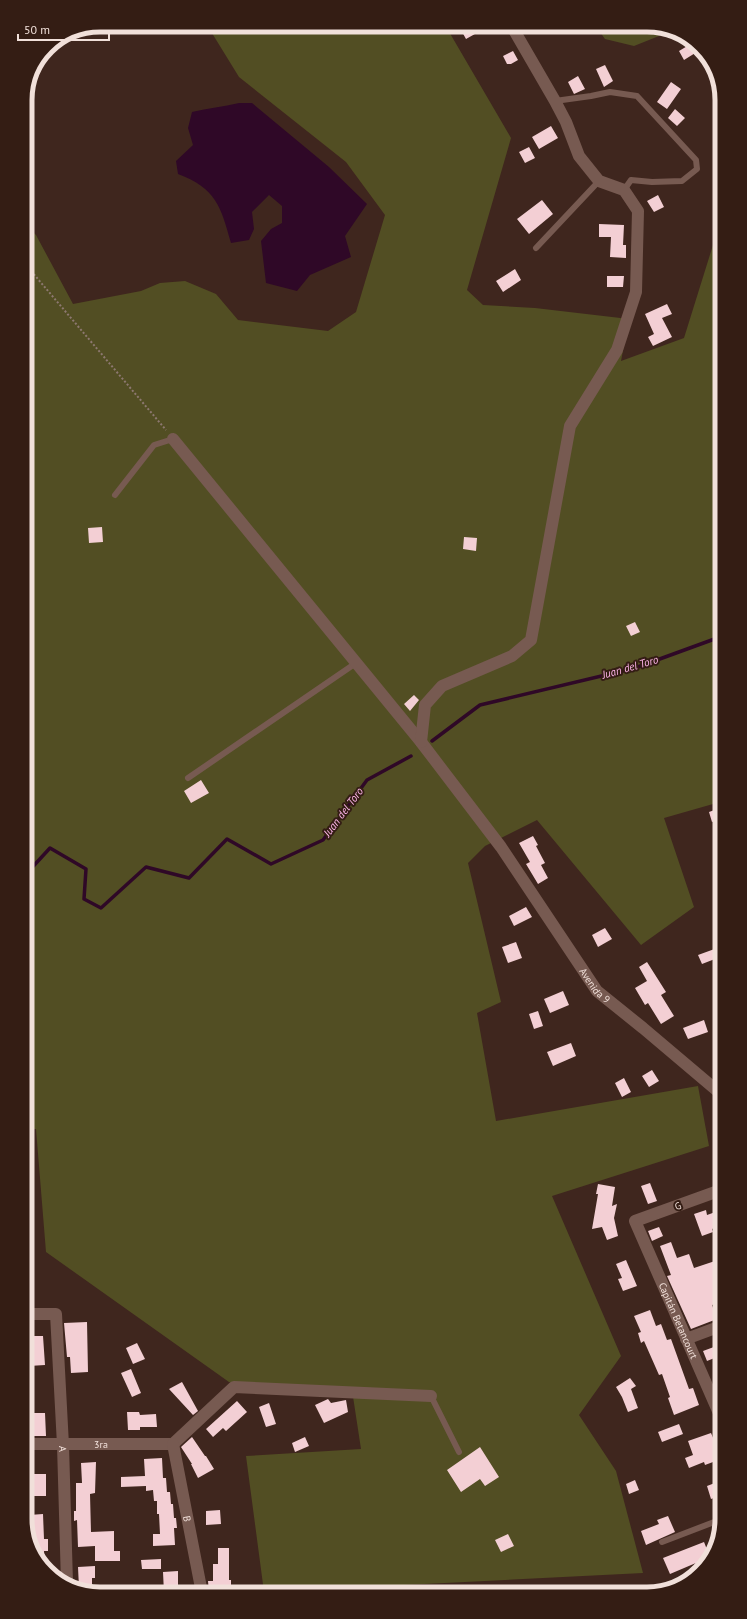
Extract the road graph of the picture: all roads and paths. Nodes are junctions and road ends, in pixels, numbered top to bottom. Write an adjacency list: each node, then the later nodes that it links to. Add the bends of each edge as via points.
1 (515, 32): 2 (street)
2 (555, 101): 3 (street, via 579,156); 4 (lane, via 610,92 637,96 696,160 697,169 682,181 631,180)
3 (599, 181): 4 (street); 5 (lane)
4 (624, 190): 10 (street, via 638,210 636,292 617,350 570,426 531,640 512,656 442,686 425,705)
5 (536, 248)
6 (32, 272): 7 (path)
7 (173, 439): 8 (lane, via 154,446); 9 (street, Avenida 9)
8 (115, 495)
9 (356, 663): 10 (street, Avenida 9); 11 (lane)
10 (421, 742): 12 (street, Avenida 9, via 501,847 597,991)
11 (188, 778)
12 (715, 1089)
13 (715, 1192): 14 (street, G)
14 (636, 1221): 17 (street, Capitán Betancourt)
15 (32, 1314): 21 (street, A, via 56,1314)
16 (715, 1329): 17 (street)
17 (686, 1339): 19 (street, Capitán Betancourt)
18 (431, 1396): 22 (street, via 234,1388); 23 (lane)
19 (715, 1404)
20 (32, 1444): 21 (street, 3ra)
21 (63, 1444): 22 (street, 3ra); 26 (street, A)
22 (173, 1444): 27 (street, B)
23 (459, 1452)
24 (715, 1522): 25 (lane)
25 (662, 1542)
26 (67, 1578)
27 (201, 1587)

